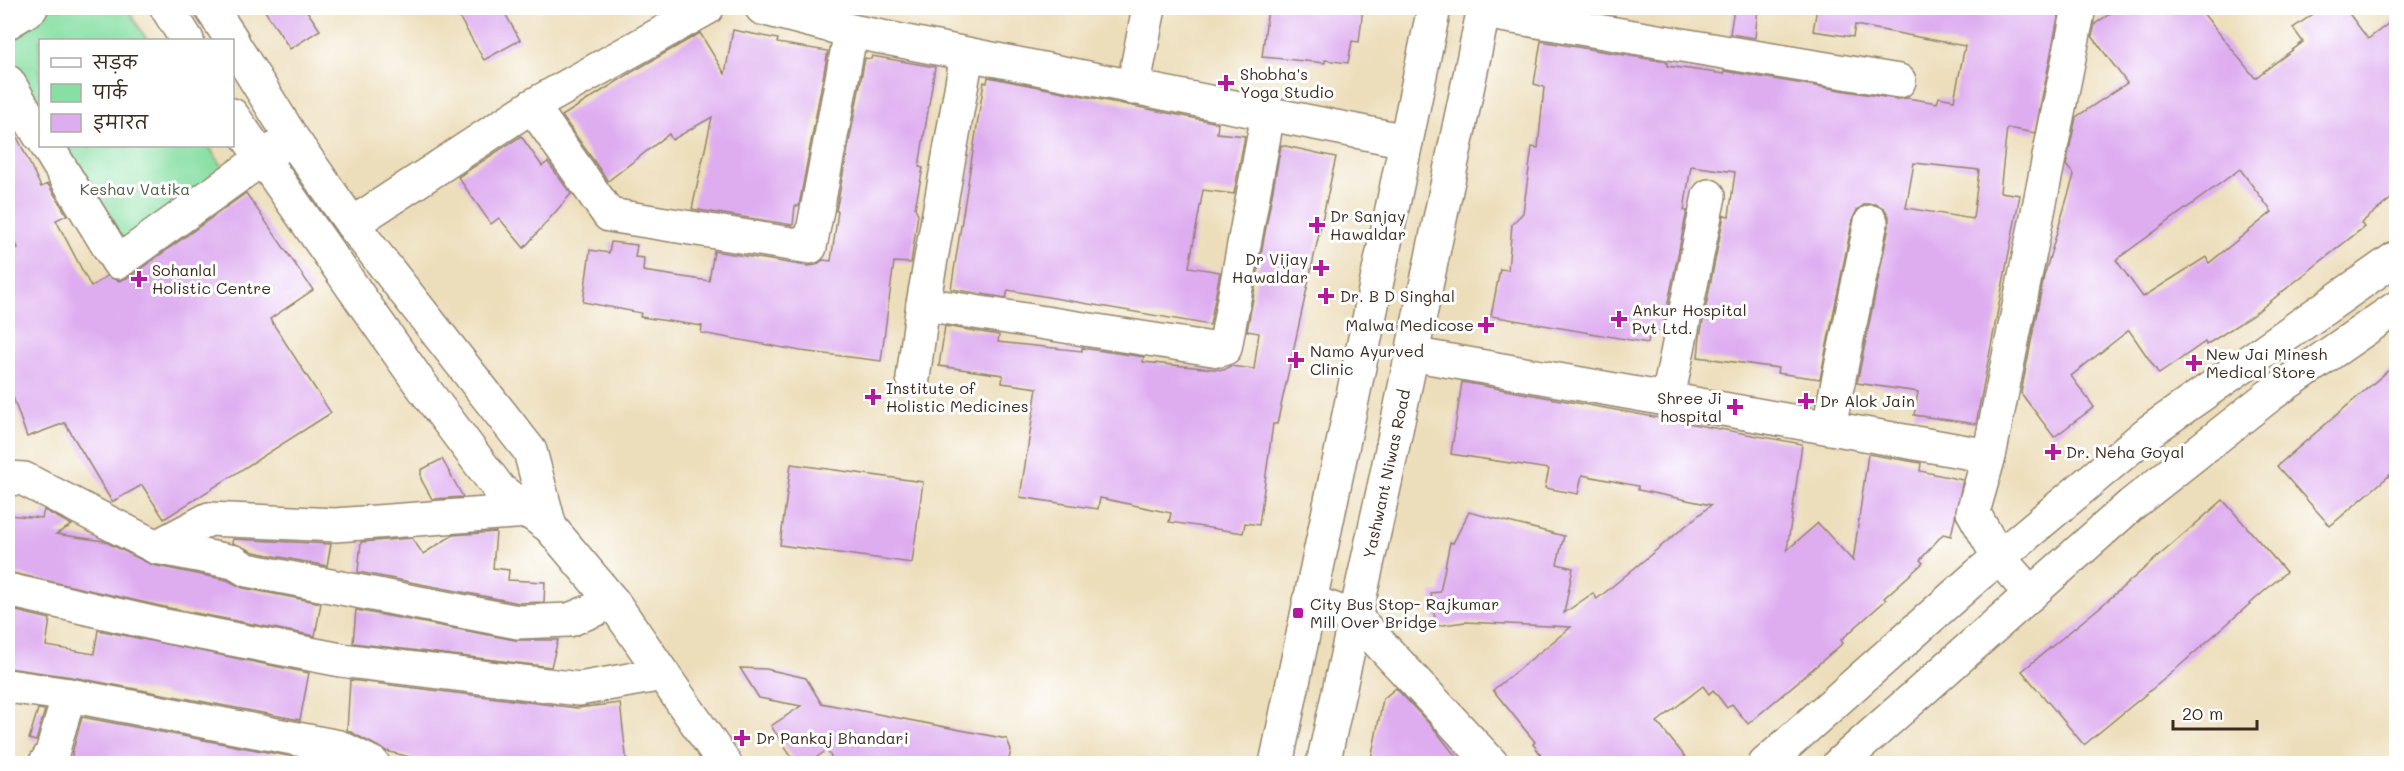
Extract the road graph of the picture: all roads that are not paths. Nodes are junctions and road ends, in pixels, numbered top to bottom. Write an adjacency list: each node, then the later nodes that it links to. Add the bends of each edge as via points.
1 (31, 8): 10 (street)
2 (167, 8): 12 (street)
3 (211, 8): 13 (street)
4 (707, 8): 19 (street)
5 (762, 8): 11 (street)
6 (1149, 8): 18 (street)
7 (1434, 8): 24 (street)
8 (2079, 8): 37 (street)
9 (1483, 10): 16 (street); 33 (street, Yashwant Niwas Road)
10 (8, 22)
11 (851, 31): 15 (street); 19 (street, via 810,247 609,215)
12 (186, 39)
13 (231, 39)
14 (234, 44): 23 (street)
15 (967, 55): 18 (street); 31 (street)
16 (1899, 81)
17 (8, 82): 22 (street)
18 (1133, 88): 20 (street)
19 (532, 106): 29 (street)
20 (1268, 114): 24 (street); 31 (street, via 1224,348)
21 (234, 118): 26 (street)
22 (39, 134)
23 (292, 138): 26 (street); 29 (street)
24 (1406, 141): 44 (street)
25 (47, 147): 26 (street, via 118,262)
26 (262, 158): 39 (street, via 500,490)
27 (1709, 196): 35 (street)
28 (1871, 222): 36 (street)
29 (352, 224): 39 (street, via 530,451)
30 (2397, 258): 41 (street, via 2150,430)
31 (923, 304): 34 (street)
32 (2397, 308): 43 (street, via 2270,395 2131,505)
33 (1411, 354): 35 (street); 46 (street, Yashwant Niwas Road)
34 (913, 378)
35 (1668, 398): 36 (street)
36 (1829, 426): 37 (street)
37 (1989, 456): 41 (street, via 1974,512)
38 (8, 477): 40 (street, via 24,480)
39 (539, 519): 40 (street, via 335,525 209,519); 45 (street)
40 (156, 547): 45 (street, via 234,562 247,570 518,622 569,620)
41 (1998, 558): 43 (street); 56 (street)
42 (8, 590): 47 (street, via 341,660 579,689)
43 (2031, 594): 57 (street)
44 (1309, 601): 46 (street); 53 (street)
45 (613, 602): 47 (street)
46 (1355, 617): 54 (street, Yashwant Niwas Road); 55 (street)
47 (663, 674): 52 (street)
48 (8, 686): 49 (street)
49 (69, 695): 50 (street); 51 (street, via 339,747)
50 (45, 764)
51 (373, 764)
52 (725, 764)
53 (1276, 764)
54 (1323, 764)
55 (1492, 764)
56 (1765, 764)
57 (1839, 764)

